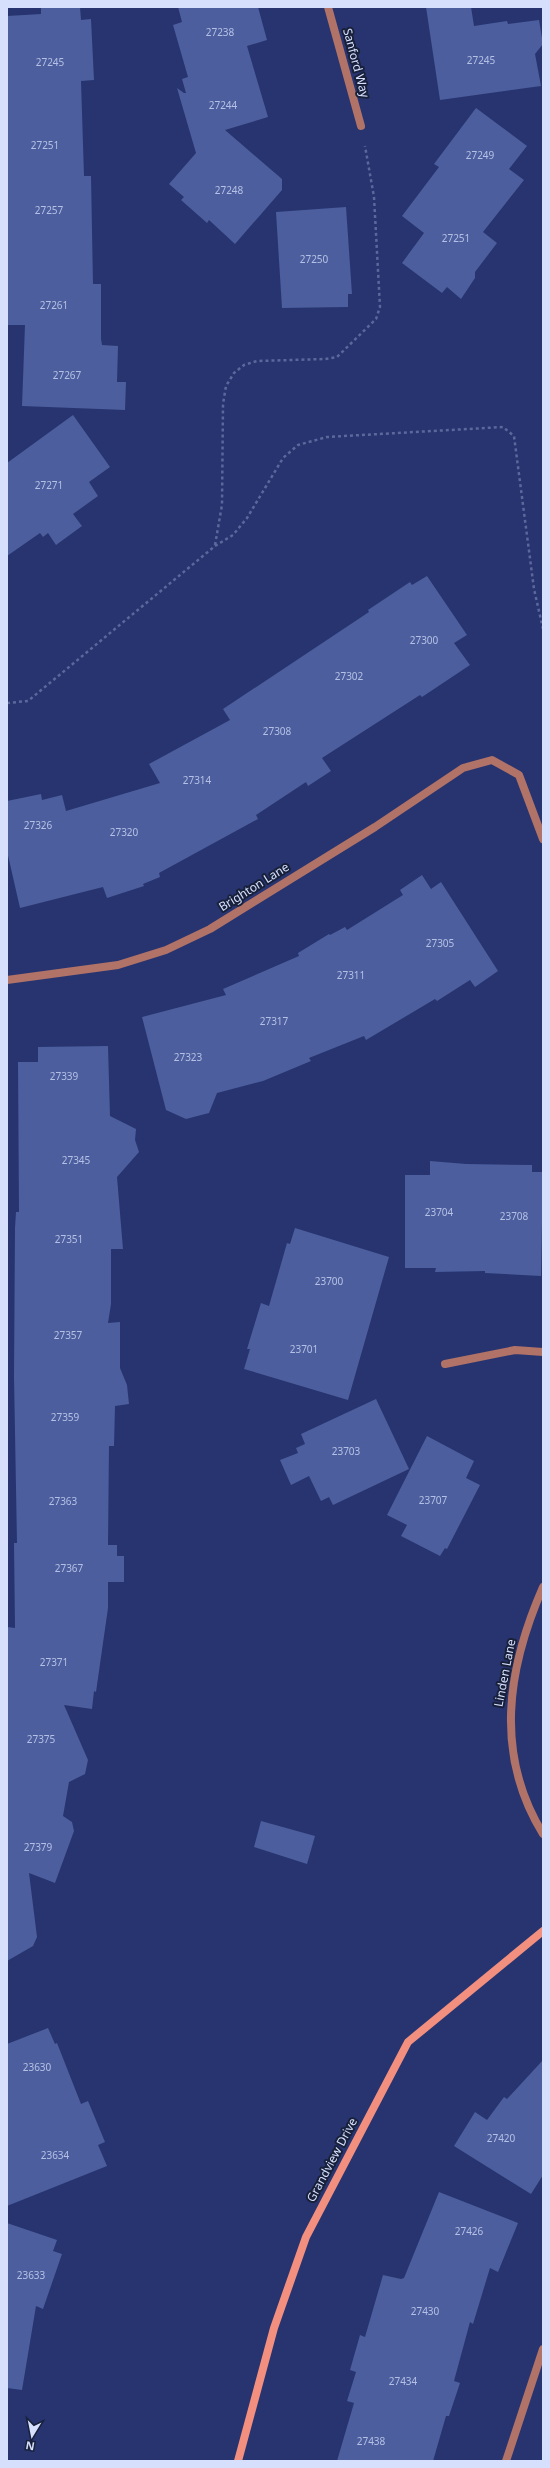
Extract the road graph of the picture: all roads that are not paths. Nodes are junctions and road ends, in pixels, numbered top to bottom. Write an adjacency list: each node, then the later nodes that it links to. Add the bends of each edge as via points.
1 (328, 7): 2 (street, Sanford Way)
2 (361, 126)
3 (543, 839): 4 (street, Brighton Lane, via 519,775 492,760 463,768 375,827 216,925 166,950 118,965)
4 (7, 980)
5 (543, 1352): 6 (street, via 515,1350)
6 (445, 1364)
7 (543, 1586): 8 (street, Linden Lane, via 530,1616 518,1658 509,1716 517,1779)
8 (543, 1834)
9 (543, 1931): 11 (street, Grandview Drive, via 408,2042 306,2237 274,2328)
10 (543, 2349): 12 (street)
11 (238, 2461)
12 (506, 2461)

